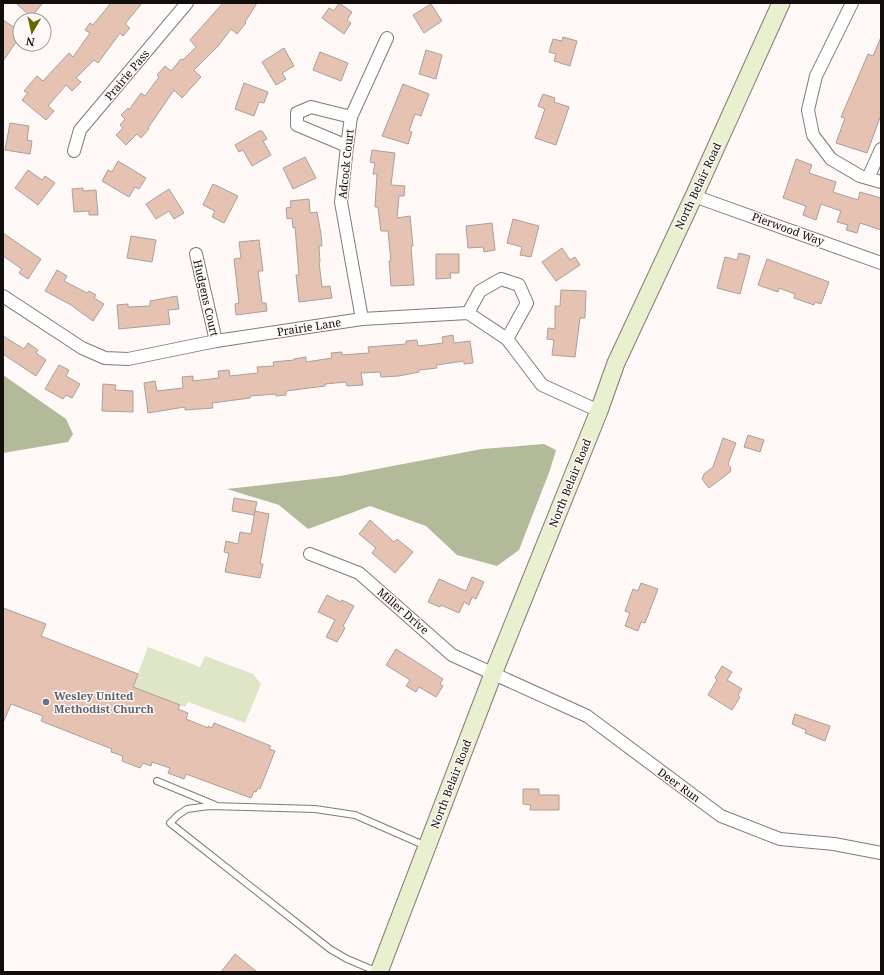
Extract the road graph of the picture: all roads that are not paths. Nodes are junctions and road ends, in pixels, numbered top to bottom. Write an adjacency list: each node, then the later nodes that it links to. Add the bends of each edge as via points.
1 (187, 3): 8 (street, Prairie Pass, via 80,130)
2 (781, 3): 11 (street, North Belair Road)
3 (852, 3): 9 (street, via 816,76 808,110 813,136 832,158 860,176)
4 (387, 38): 5 (street, Adcock Court)
5 (351, 117): 6 (street, Adcock Court); 6 (street, via 311,107 297,113 297,125)
6 (347, 146): 16 (street, Adcock Court, via 341,202)
7 (881, 149): 9 (street)
8 (74, 151)
9 (868, 178): 10 (street)
10 (881, 182)
11 (694, 196): 13 (street, Pierwood Way); 19 (street, North Belair Road, via 616,363)
12 (196, 254): 18 (street, Hudgens Court)
13 (881, 262)
14 (3, 296): 18 (street, Prairie Lane, via 82,348 105,358 128,359)
15 (468, 313): 16 (street, Prairie Lane); 17 (street); 17 (street, via 480,291 501,279 519,285 527,304)
16 (362, 320): 18 (street, Prairie Lane)
17 (507, 339): 19 (street, via 542,385)
18 (216, 342)
19 (599, 411): 21 (street, North Belair Road)
20 (310, 554): 21 (street, Miller Drive, via 359,573 452,655)
21 (493, 674): 24 (street, North Belair Road); 25 (street, Deer Run, via 587,716 721,816 780,839 834,844)
22 (157, 781): 23 (lane)
23 (219, 806): 24 (lane, via 316,809 355,815); 26 (lane, via 187,810 170,823 330,949)
24 (427, 846): 26 (street, North Belair Road)
25 (881, 853)
26 (378, 972)

